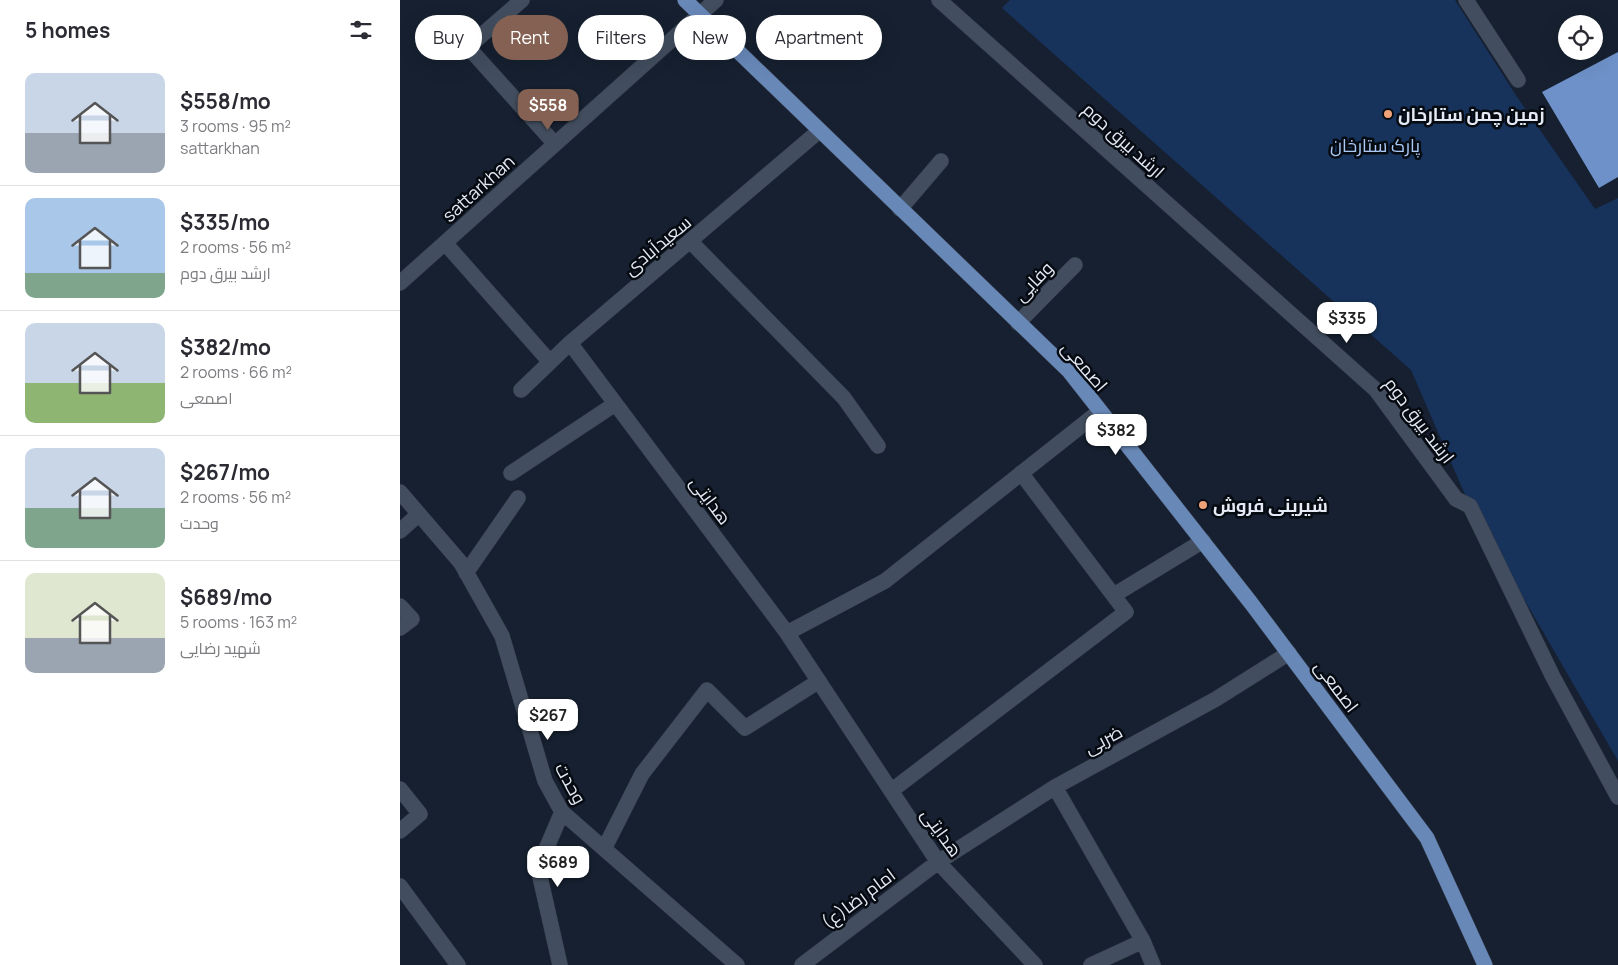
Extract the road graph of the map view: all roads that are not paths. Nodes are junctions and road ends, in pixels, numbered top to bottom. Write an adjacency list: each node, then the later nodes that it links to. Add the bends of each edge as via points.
1 (522, 0): 11 (street, via 468,47)
2 (685, 0): 6 (main road, اصمعی)
3 (716, 0): 6 (street, sattarkhan)
4 (938, 0): 42 (street, ارشد بیرق دوم, via 1376,390 1456,499 1470,506 1553,677)
5 (1466, 0): 9 (street)
6 (699, 15)
7 (674, 37): 11 (street, sattarkhan)
8 (746, 60): 10 (main road, اصمعی)
9 (1518, 80)
10 (819, 131): 13 (main road, اصمعی); 14 (street, سعیدآبادی)
11 (555, 144): 15 (street, sattarkhan)
12 (941, 161): 13 (street)
13 (900, 209): 18 (main road, اصمعی)
14 (690, 241): 19 (street, سعیدآبادی); 24 (street, via 844,398)
15 (444, 243): 17 (street, sattarkhan); 20 (street)
16 (1075, 265): 18 (street, وفایی)
17 (400, 283)
18 (1018, 323): 23 (main road, اصمعی, via 1069,372)
19 (570, 344): 20 (street, سعیدآبادی); 22 (street, هدایتی)
20 (550, 362): 21 (street, سعیدآبادی)
21 (521, 390)
22 (615, 404): 25 (street); 36 (street, هدایتی)
23 (1100, 411): 26 (street); 31 (main road, اصمعی)
24 (878, 446)
25 (511, 473)
26 (1021, 473): 33 (street); 36 (street, via 885,581)
27 (400, 492): 29 (street, وحدت)
28 (518, 498): 32 (street)
29 (419, 514): 30 (street); 32 (street, وحدت)
30 (400, 531)
31 (1203, 541): 33 (street); 37 (main road, اصمعی)
32 (466, 573): 43 (street, وحدت, via 502,636 544,781)
33 (1114, 595): 41 (street, via 1126,612)
34 (400, 606): 35 (street, via 412,619)
35 (400, 628)
36 (787, 633): 38 (street, هدایتی)
37 (1289, 653): 39 (street, ضربی, via 1216,700); 56 (main road, اصمعی, via 1427,838)
38 (819, 681): 41 (street, هدایتی); 45 (street, via 745,728 706,690 642,774)
39 (1054, 787): 46 (street, ضربی); 48 (street)
40 (400, 789): 44 (street, via 420,814)
41 (891, 791): 46 (street, هدایتی)
42 (1618, 797)
43 (562, 812): 45 (street, وحدت); 50 (street, via 538,868)
44 (400, 831)
45 (604, 849): 51 (street, وحدت)
46 (938, 862): 52 (street, امام رضا(ع)); 53 (street, هدایتی)
47 (400, 886): 49 (street)
48 (1143, 941): 54 (street); 55 (street)
49 (458, 965)
50 (560, 965)
51 (737, 965)
52 (802, 965)
53 (1035, 965)
54 (1091, 965)
55 (1153, 965)
56 (1485, 965)

